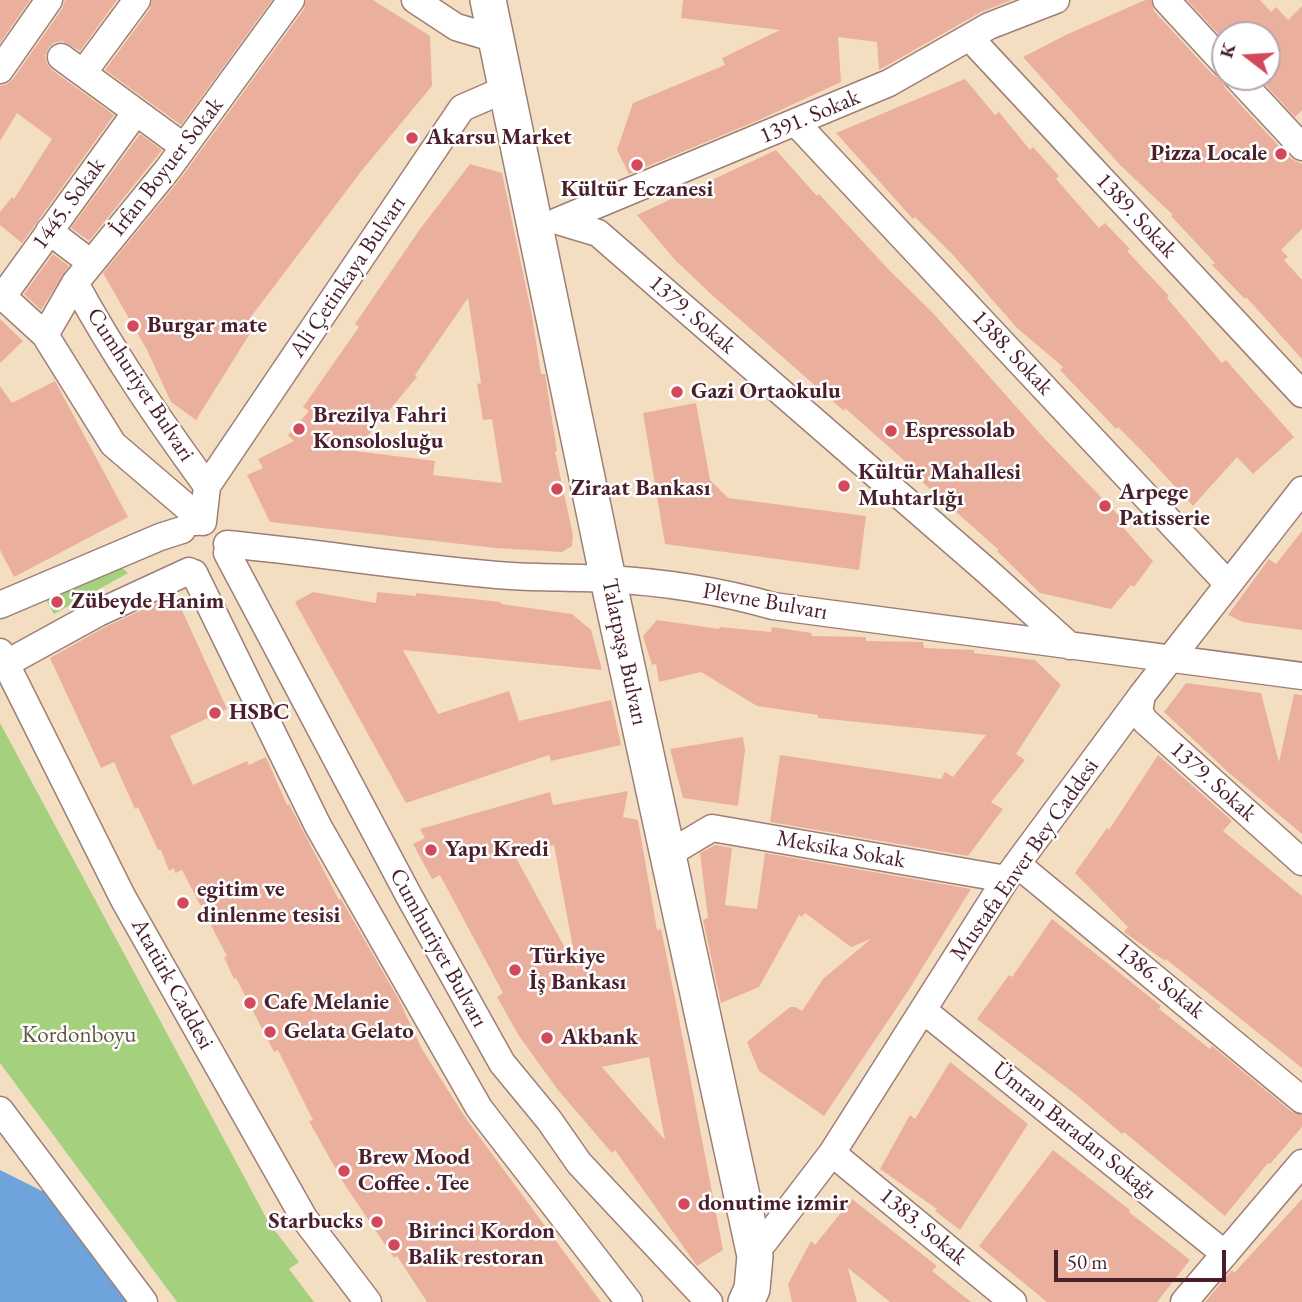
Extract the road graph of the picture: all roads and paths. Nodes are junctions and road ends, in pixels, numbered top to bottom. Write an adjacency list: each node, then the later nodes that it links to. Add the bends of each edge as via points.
1 (49, 0): 13 (street)
2 (137, 0): 14 (street)
3 (291, 0): 19 (street, İrfan Boyuer Sokak)
4 (415, 0): 10 (street, via 457,27)
5 (488, 0): 10 (main road, Talatpaşa Bulvarı)
6 (506, 0): 21 (main road, Talatpaşa Bulvarı)
7 (1056, 0): 9 (street, 1391. Sokak)
8 (1167, 0): 11 (street)
9 (970, 38): 18 (street, 1391. Sokak, via 890,83); 27 (street, 1389. Sokak)
10 (496, 39): 15 (main road, Talatpaşa Bulvarı)
11 (1211, 49)
12 (61, 57): 14 (street)
13 (0, 70)
14 (83, 73): 17 (street)
15 (506, 89): 28 (street, Ali Çetinkaya Bulvarı, via 462,108); 34 (main road, Talatpaşa Bulvarı)
16 (1250, 91): 20 (street)
17 (136, 112): 19 (street); 22 (street, 1445. Sokak)
18 (796, 123): 21 (street, 1391. Sokak); 33 (street, 1388. Sokak)
19 (184, 147): 23 (street, İrfan Boyuer Sokak)
20 (1302, 147)
21 (558, 221): 34 (main road, Talatpaşa Bulvarı); 36 (street, 1379. Sokak, via 598,233)
22 (50, 231): 23 (street); 25 (street, 1445. Sokak)
23 (92, 262): 24 (street, İrfan Boyuer Sokak)
24 (75, 283): 26 (street, İrfan Boyuer Sokak); 28 (street, Cumhuriyet Bulvari, via 142,397)
25 (1, 295): 26 (street)
26 (45, 335): 30 (street, via 113,444 189,509)
27 (1302, 394)
28 (207, 486): 30 (street)
29 (1302, 490): 33 (street, Mustafa Enver Bey Caddesi)
30 (194, 525): 31 (street, via 216,527); 32 (street, via 176,544 183,566); 35 (street)
31 (227, 548): 32 (street, via 218,568); 34 (street, via 314,552); 54 (street, Cumhuriyet Bulvarı, via 502,1063 579,1163)
32 (192, 572): 37 (street); 53 (street, Cumhuriyet Bulvarı, via 318,826 479,1108)
33 (1228, 584): 38 (street, Mustafa Enver Bey Caddesi)
34 (619, 589): 36 (street, Plevne Bulvarı, via 735,610 774,606); 41 (main road, Talatpaşa Bulvarı, via 661,747); 55 (main road, Talatpaşa Bulvarı, via 755,1256)
35 (0, 605)
36 (1070, 646): 38 (street, Plevne Bulvarı)
37 (4, 657): 52 (street, Atatürk Caddesi, via 123,898 304,1219)
38 (1170, 659): 39 (street, Plevne Bulvarı); 40 (street, Mustafa Enver Bey Caddesi)
39 (1302, 676)
40 (1142, 695): 42 (street, 1379. Sokak, via 1139,711 1145,721); 43 (street, Mustafa Enver Bey Caddesi)
41 (680, 847): 43 (street, Meksika Sokak, via 712,828); 49 (main road, Talatpaşa Bulvarı)
42 (1302, 862)
43 (1011, 872): 44 (street, Mustafa Enver Bey Caddesi); 45 (street, 1386. Sokak)
44 (923, 1010): 47 (street, Mustafa Enver Bey Caddesi); 50 (street, Ümran Baradan Sokağı)
45 (1302, 1100)
46 (0, 1110): 51 (street)
47 (832, 1153): 49 (street, Mustafa Enver Bey Caddesi); 57 (street, 1383. Sokak)
48 (1302, 1163): 50 (street)
49 (764, 1242): 56 (main road, Talatpaşa Bulvarı)
50 (1225, 1254): 58 (street)
51 (145, 1302)
52 (368, 1302)
53 (629, 1302)
54 (709, 1302)
55 (746, 1302)
56 (768, 1302)
57 (1013, 1302)
58 (1184, 1302)

